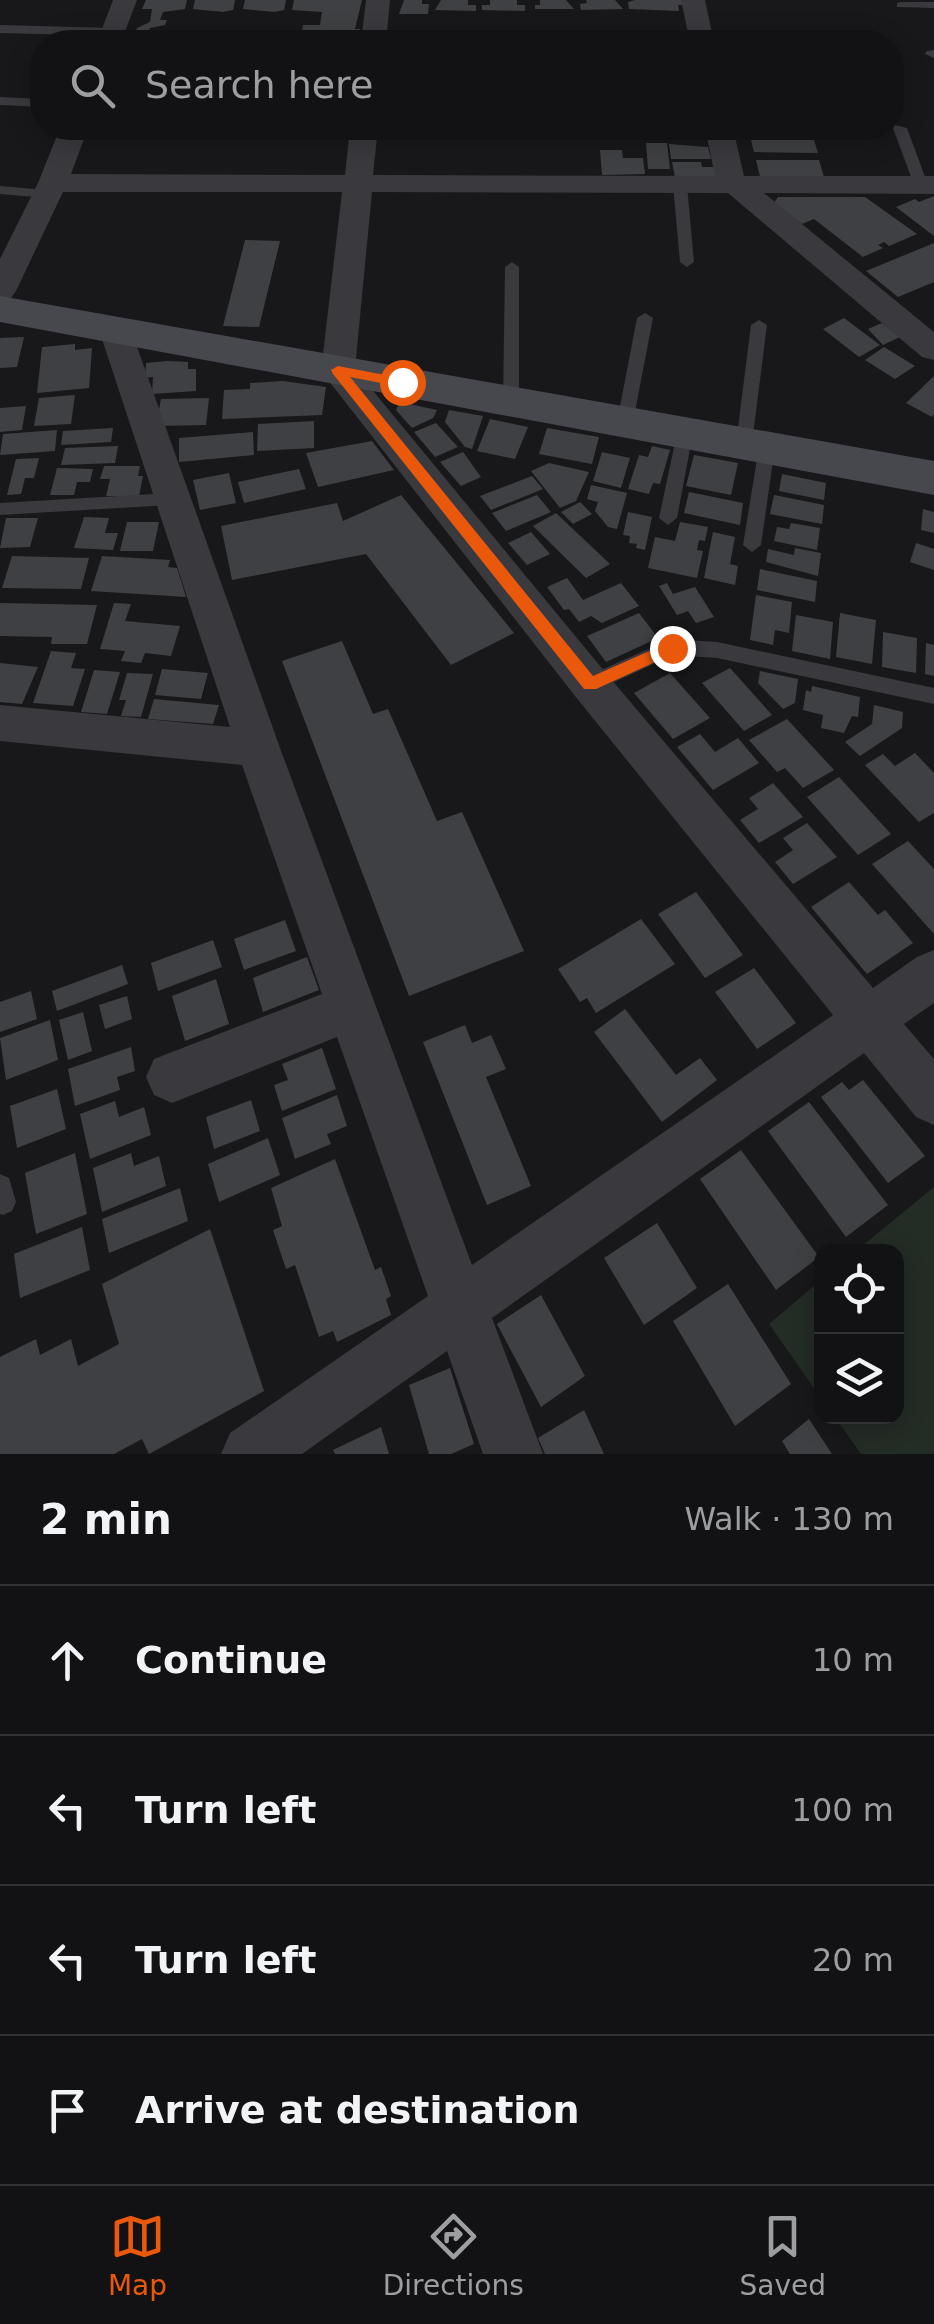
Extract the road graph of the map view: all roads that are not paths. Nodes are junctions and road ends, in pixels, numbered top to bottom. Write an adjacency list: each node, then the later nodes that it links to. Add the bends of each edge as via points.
1 (125, 0): 7 (street)
2 (378, 0): 8 (street)
3 (693, 0): 9 (street)
4 (900, 5): 5 (lane)
5 (934, 5)
6 (0, 30): 10 (lane)
7 (114, 30)
8 (375, 30)
9 (699, 30)
10 (30, 32)
11 (0, 101): 12 (lane)
12 (30, 102)
13 (904, 136): 20 (lane)
14 (69, 140): 21 (street)
15 (363, 140): 17 (street)
16 (721, 140): 19 (street)
17 (358, 184): 18 (street); 21 (street); 31 (street)
18 (680, 185): 19 (street); 23 (lane)
19 (736, 185): 20 (street); 30 (street)
20 (928, 185)
21 (50, 188): 22 (lane); 25 (street)
22 (0, 190)
23 (687, 262)
24 (512, 267): 32 (lane)
25 (0, 291)
26 (0, 309): 29 (street)
27 (644, 318): 33 (lane)
28 (760, 326): 35 (lane)
29 (115, 330): 31 (street); 37 (street)
30 (934, 350)
31 (338, 370): 32 (street); 41 (street)
32 (511, 402): 33 (street)
33 (625, 422): 34 (street)
34 (686, 433): 35 (street); 39 (lane)
35 (755, 446): 36 (street); 40 (lane)
36 (934, 478)
37 (170, 500): 38 (lane); 44 (street)
38 (0, 509)
39 (668, 518)
40 (752, 544)
41 (590, 684): 42 (lane, via 672,648 717,650); 47 (street)
42 (934, 696)
43 (0, 723): 44 (street)
44 (258, 748): 46 (street)
45 (934, 974): 47 (street)
46 (351, 1007): 48 (street); 50 (street)
47 (868, 1020): 49 (street); 50 (street)
48 (172, 1077)
49 (934, 1099)
50 (460, 1307): 51 (street); 52 (street)
51 (282, 1445)
52 (514, 1454)

